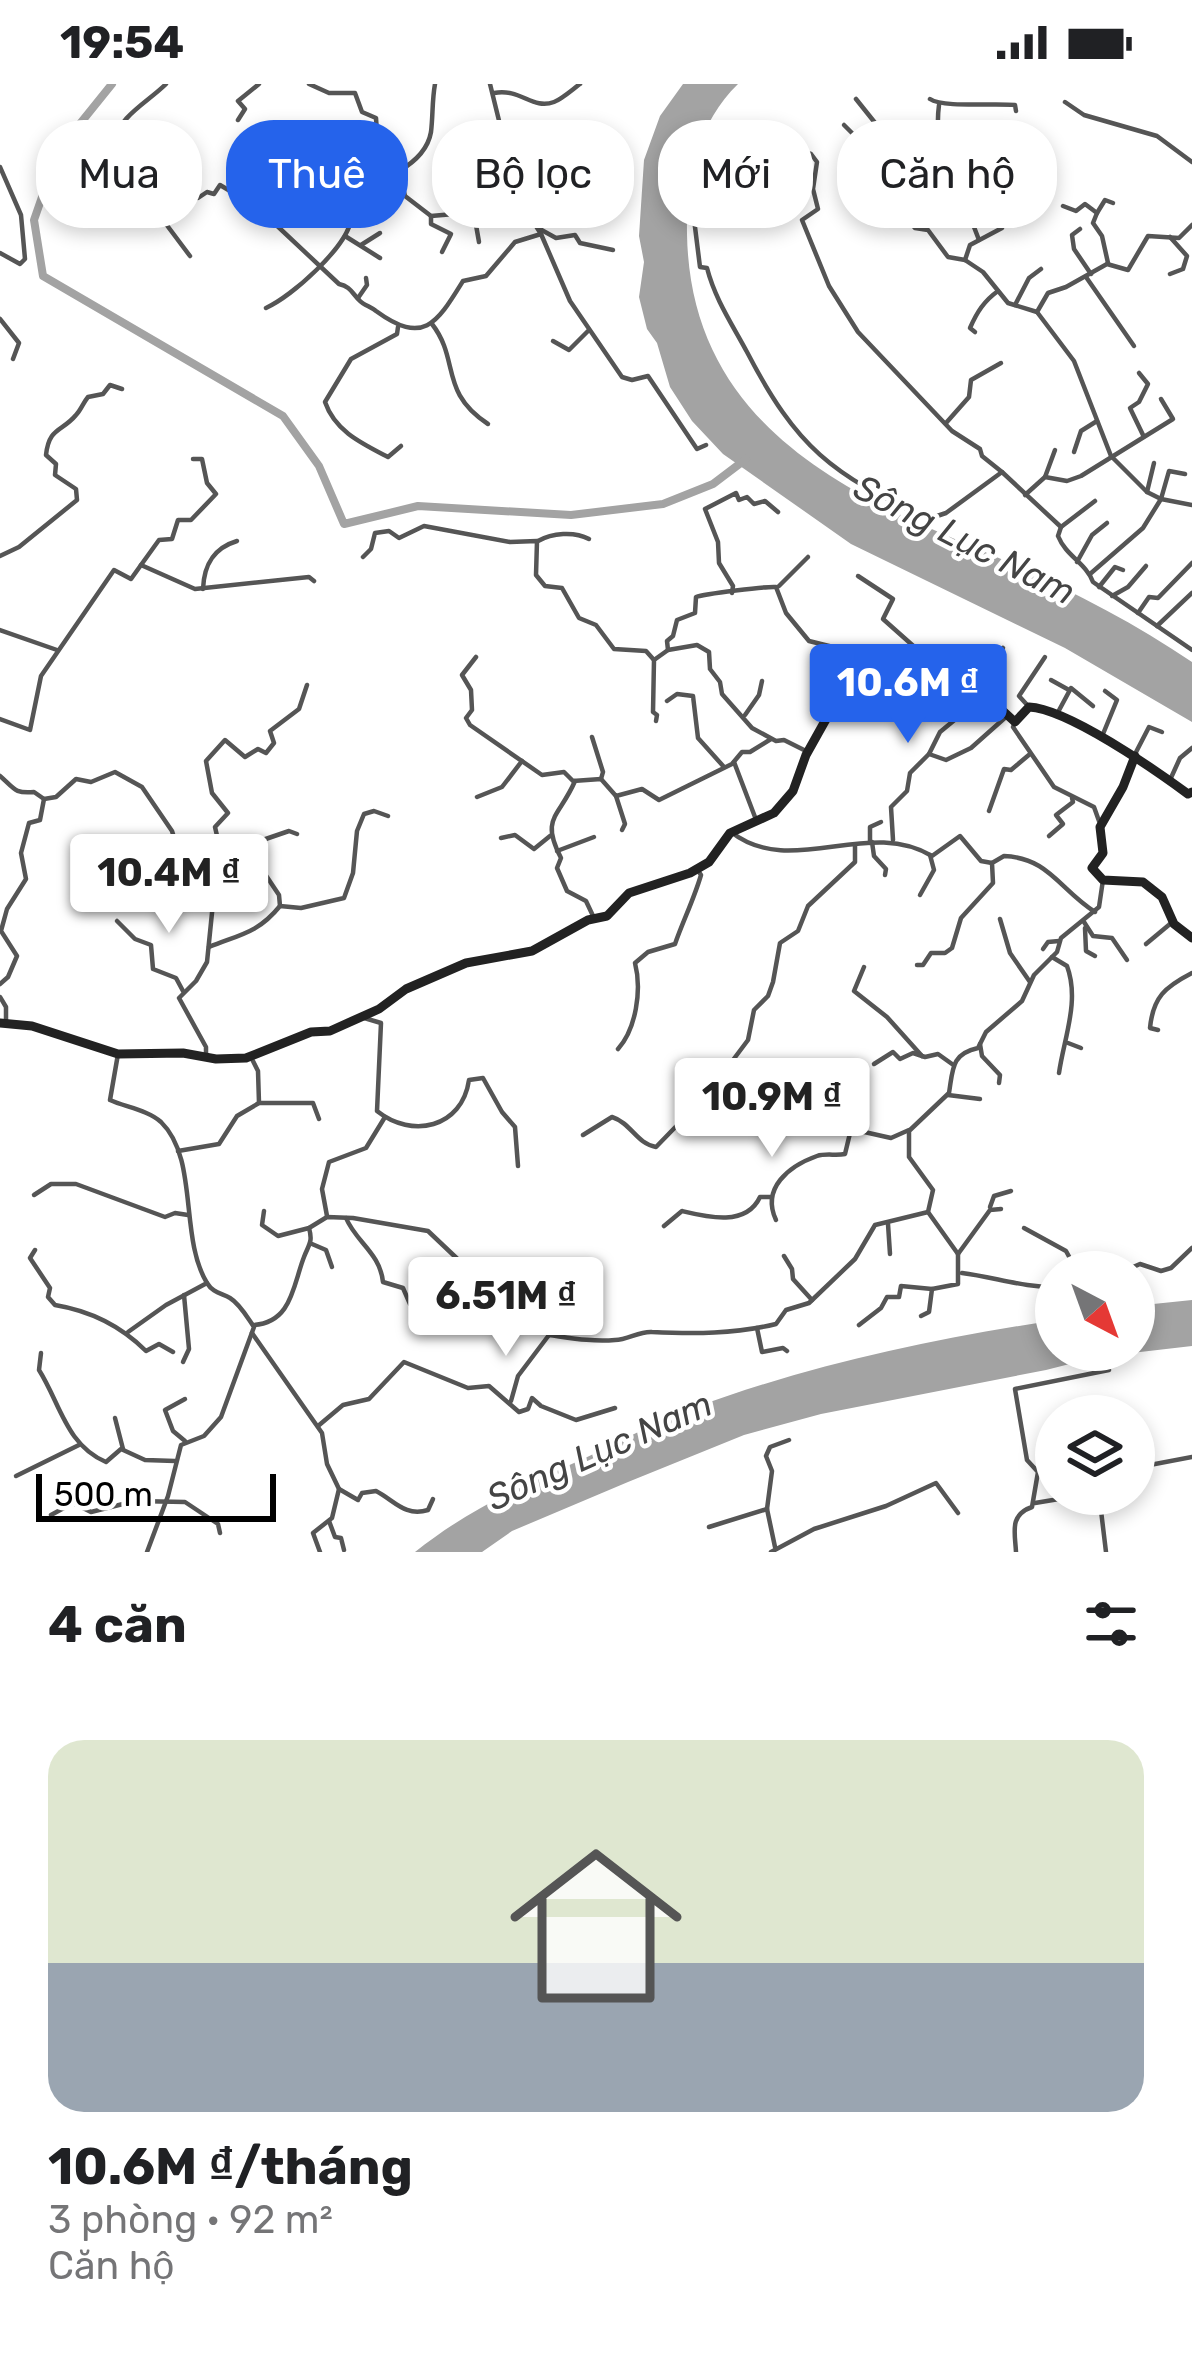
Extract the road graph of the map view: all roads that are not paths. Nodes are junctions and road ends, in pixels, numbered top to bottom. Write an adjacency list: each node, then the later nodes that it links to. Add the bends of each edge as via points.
1 (166, 84): 14 (street)
2 (309, 84): 7 (street)
3 (435, 84): 21 (street, via 430,136)
4 (490, 84): 8 (street)
5 (580, 84): 8 (street, via 554,102)
6 (254, 85): 15 (street, via 238,101)
7 (318, 86): 16 (street, via 356,93 362,112)
8 (494, 93): 17 (street)
9 (930, 99): 12 (street)
10 (856, 100): 18 (street)
11 (1065, 102): 20 (street, via 1084,116 1157,136)
12 (939, 105): 13 (street, via 995,102); 42 (street, via 948,178)
13 (1016, 111)
14 (126, 120)
15 (238, 120)
16 (376, 120)
17 (500, 120)
18 (875, 120)
19 (813, 159): 23 (street)
20 (1192, 163)
21 (408, 165)
22 (0, 167): 47 (street, via 21,215 25,259)
23 (813, 189)
24 (408, 201): 28 (street)
25 (1113, 202): 27 (street, via 1105,200)
26 (1063, 206): 27 (street, via 1076,211 1085,204)
27 (1097, 213): 51 (street, via 1093,224)
28 (430, 216): 46 (street, via 432,226 450,232)
29 (1192, 225): 41 (street)
30 (348, 228): 40 (street)
31 (478, 228): 43 (street)
32 (537, 228): 38 (street)
33 (695, 228): 85 (street, via 699,264 766,392 795,433 860,485 928,519)
34 (805, 228): 75 (street, via 859,332)
35 (915, 228): 50 (street, via 928,230 948,257)
36 (1000, 228): 42 (street)
37 (1080, 229): 55 (street, via 1073,246)
38 (539, 231): 45 (street); 63 (street, via 515,242 488,274 463,280); 65 (street)
39 (380, 233): 44 (street)
40 (345, 236): 44 (street); 52 (street)
41 (1170, 238): 51 (street, via 1148,236 1128,270); 54 (street, via 1187,256 1183,269)
42 (979, 240): 50 (street)
43 (479, 242)
44 (361, 245): 49 (street)
45 (613, 250)
46 (442, 252)
47 (0, 254)
48 (190, 256): 52 (street, via 163,220 188,194 198,198 220,185 254,204)
49 (380, 258)
50 (964, 260): 57 (street)
51 (1108, 263): 55 (street)
52 (320, 264): 58 (street); 60 (street)
53 (1041, 269): 59 (street)
54 (1170, 274)
55 (1089, 276): 61 (street, via 1044,296); 68 (street)
56 (367, 278): 58 (street)
57 (998, 291): 59 (street); 66 (street, via 974,317)
58 (358, 298): 64 (street)
59 (1015, 305): 61 (street)
60 (266, 308)
61 (1037, 312): 74 (street, via 1074,361)
62 (0, 319): 69 (street, via 18,341)
63 (432, 324): 64 (street); 76 (street, via 456,392)
64 (398, 326): 79 (street, via 397,334 350,359 325,399 336,425 357,440 388,457)
65 (588, 331): 67 (street, via 568,350); 78 (street, via 624,379 650,377 697,449)
66 (975, 332)
67 (554, 341)
68 (1134, 346)
69 (13, 359)
70 (1001, 363): 75 (street, via 971,380 969,397)
71 (1138, 374): 77 (street, via 1147,385 1130,408)
72 (122, 388): 99 (street, via 110,385 88,398 47,443 55,475 76,489 77,500)
73 (1162, 398): 77 (street, via 1173,418)
74 (1096, 421): 81 (street, via 1081,431); 82 (street)
75 (946, 423): 85 (street)
76 (488, 424)
77 (1143, 435): 82 (street)
78 (706, 445)
79 (401, 446)
80 (1055, 450): 87 (street)
81 (1074, 452)
82 (1111, 456): 87 (street, via 1073,480); 88 (street)
83 (193, 459): 104 (street, via 202,459 215,495 190,521 178,520 172,539 159,540)
84 (1154, 463): 88 (street)
85 (1002, 472): 89 (street)
86 (1185, 475): 90 (street, via 1169,471)
87 (1045, 477): 89 (street)
88 (1148, 492): 90 (street)
89 (1025, 495): 95 (street)
90 (1161, 499): 92 (street); 107 (street, via 1143,528)
91 (1095, 501): 95 (street)
92 (1192, 505)
93 (778, 512): 113 (street, via 736,493 705,508)
94 (1107, 523): 102 (street)
95 (1061, 527): 102 (street, via 1059,540)
96 (589, 539): 98 (street, via 579,533)
97 (237, 541): 112 (street, via 207,563)
98 (537, 541): 101 (street, via 422,526 399,538 374,533); 127 (street, via 536,575 545,586 562,588 579,618 594,623 614,649)
99 (0, 556)
100 (808, 556): 110 (street)
101 (363, 557)
102 (1077, 562): 107 (street)
103 (1192, 563): 116 (street)
104 (140, 566): 112 (street); 122 (street, via 131,579 112,572)
105 (1146, 566): 115 (street)
106 (1123, 570): 111 (street, via 1115,567)
107 (1090, 574): 111 (street)
108 (858, 576): 124 (street, via 894,599 883,619)
109 (314, 581): 112 (street)
110 (778, 587): 113 (street); 129 (street, via 807,639 853,652)
111 (1099, 587): 115 (street)
112 (203, 589)
113 (732, 593): 123 (street, via 696,597 695,613 677,620)
114 (1192, 593): 117 (street)
115 (1112, 596): 116 (street)
116 (1138, 614): 117 (street)
117 (1156, 628): 121 (street)
118 (0, 630): 122 (street)
119 (1192, 639): 121 (street)
120 (1003, 648): 133 (street)
121 (1190, 648)
122 (57, 650): 141 (street, via 40,676 30,730)
123 (668, 650): 127 (street); 140 (street, via 707,649 722,694)
124 (919, 651): 128 (street); 129 (street)
125 (476, 657): 154 (street, via 462,675 472,698 466,719)
126 (1045, 657): 138 (street, via 1019,696)
127 (654, 659): 144 (street)
128 (943, 667): 133 (street); 143 (street, via 915,698)
129 (866, 679): 150 (street, via 839,696)
130 (1051, 680): 134 (street)
131 (762, 681): 140 (street)
132 (307, 685): 186 (street, via 299,710 270,731 266,753 244,757 228,740 207,758 213,796 228,813 215,827 221,853)
133 (975, 687): 142 (street); 151 (street)
134 (1069, 690): 137 (street); 139 (street)
135 (1105, 691): 148 (street, via 1117,700)
136 (667, 701): 156 (street, via 692,695 698,738)
137 (1093, 706)
138 (1030, 707): 139 (street); 142 (street)
139 (1057, 714): 148 (street)
140 (745, 715): 147 (street)
141 (0, 719)
142 (1011, 719): 151 (street, via 947,760); 152 (street)
143 (917, 720)
144 (656, 721)
145 (1162, 732): 153 (street, via 1149,727)
146 (592, 737): 158 (street)
147 (771, 739): 150 (street); 155 (street)
148 (1101, 739): 153 (street)
149 (1192, 748): 159 (street)
150 (808, 752): 168 (street, via 791,794)
151 (928, 754): 178 (street, via 892,806)
152 (1030, 754): 164 (street); 166 (street, via 1004,769)
153 (1135, 756): 159 (street); 170 (street)
154 (522, 761): 160 (street, via 542,775 566,772); 163 (street, via 504,786)
155 (734, 762): 156 (street); 168 (street)
156 (724, 767): 162 (street, via 659,800 639,789)
157 (0, 776): 165 (street, via 14,792)
158 (601, 779): 160 (street); 162 (street)
159 (1170, 780): 161 (street)
160 (575, 781): 174 (street, via 551,819)
161 (1190, 794)
162 (616, 796): 171 (street)
163 (477, 797)
164 (1072, 798): 170 (street, via 1095,808); 176 (street)
165 (44, 799): 186 (street, via 76,779 116,772 142,787 179,857); 208 (street, via 21,853 26,879 3,921 1,935 17,956)
166 (989, 812)
167 (388, 816): 189 (street, via 364,814 344,898)
168 (756, 820): 172 (street)
169 (881, 822): 179 (street, via 870,826)
170 (1100, 826): 187 (street, via 1103,853 1091,866)
171 (622, 830)
172 (731, 832): 180 (street, via 788,852); 184 (street)
173 (297, 834): 189 (street, via 254,843)
174 (550, 836): 177 (street, via 534,849 514,836); 181 (street)
175 (594, 836): 181 (street)
176 (1049, 836)
177 (501, 838)
178 (892, 842): 179 (street); 182 (street)
179 (871, 843): 180 (street); 185 (street)
180 (855, 845): 234 (street, via 856,860 780,944 748,1040 696,1093 691,1111 659,1145 648,1146 611,1116)
181 (557, 851): 191 (street, via 566,888)
182 (931, 855): 183 (street, via 960,836); 188 (street, via 934,870)
183 (992, 863): 190 (street, via 1004,856 1037,861); 204 (street, via 993,883 963,915 955,945)
184 (697, 869): 191 (street, via 629,893); 217 (street, via 676,943 635,963 633,1025)
185 (885, 875)
186 (208, 877): 199 (street)
187 (1103, 880): 190 (street); 192 (street, via 1143,882)
188 (920, 895)
189 (280, 906): 199 (street, via 258,930)
190 (1095, 912): 195 (street)
191 (594, 918): 211 (street, via 528,952 448,970)
192 (1171, 918): 196 (street); 198 (street)
193 (1000, 919): 207 (street)
194 (117, 921): 209 (street, via 151,945 153,969 176,978)
195 (1084, 922): 197 (street); 201 (street, via 1085,951); 203 (street, via 1093,936 1112,938)
196 (1192, 938)
197 (1059, 941): 200 (street); 202 (street)
198 (1147, 944)
199 (209, 947): 209 (street, via 199,978)
200 (1043, 949)
201 (1095, 956)
202 (1052, 957): 207 (street); 214 (street, via 1070,976)
203 (1126, 960)
204 (917, 965)
205 (864, 967): 219 (street, via 854,991)
206 (1192, 973): 213 (street, via 1155,1000 1150,1028)
207 (1030, 982): 215 (street)
208 (0, 984)
209 (183, 991): 221 (street, via 179,998)
210 (0, 997): 212 (street)
211 (361, 1017): 220 (street); 230 (street, via 381,1023 375,1107)
212 (3, 1023): 218 (street)
213 (1158, 1030)
214 (1068, 1043): 216 (street); 224 (street)
215 (980, 1044): 223 (street); 225 (street)
216 (1082, 1048)
217 (618, 1049)
218 (118, 1054): 221 (street); 235 (street, via 110,1100 160,1121)
219 (922, 1056): 222 (street, via 893,1052); 223 (street, via 938,1054)
220 (251, 1057): 221 (street); 229 (street)
221 (206, 1058)
222 (874, 1064)
223 (952, 1064): 227 (street)
224 (1059, 1073)
225 (999, 1083)
226 (843, 1088): 232 (street, via 852,1091)
227 (947, 1095): 228 (street); 233 (street)
228 (980, 1100)
229 (259, 1103): 231 (street, via 313,1103); 235 (street, via 237,1116 220,1144)
230 (385, 1117): 236 (street, via 416,1128 440,1124 463,1102 469,1080 483,1078 515,1127); 245 (street, via 366,1148 329,1162 322,1189)
231 (319, 1119)
232 (851, 1129): 233 (street, via 891,1138); 239 (street, via 843,1156 822,1154 792,1167)
233 (910, 1130): 243 (street, via 908,1156 933,1190)
234 (583, 1135)
235 (178, 1151): 244 (street)
236 (518, 1166)
237 (1011, 1191): 241 (street, via 994,1196)
238 (34, 1195): 244 (street, via 47,1185 76,1184 164,1216)
239 (771, 1197): 247 (street); 249 (street, via 732,1218 682,1211)
240 (1001, 1209): 241 (street)
241 (990, 1210): 255 (street)
242 (264, 1211): 250 (street, via 262,1225 276,1236)
243 (928, 1212): 248 (street); 255 (street)
244 (188, 1215): 262 (street)
245 (327, 1217): 246 (street); 250 (street)
246 (346, 1218): 267 (street, via 376,1256 383,1282 403,1288); 273 (street, via 428,1231 466,1267 503,1271 525,1288)
247 (776, 1220)
248 (888, 1224): 257 (street); 266 (street, via 872,1228 855,1258)
249 (664, 1226)
250 (309, 1228): 252 (street)
251 (1024, 1228): 254 (street)
252 (312, 1244): 259 (street, via 326,1250); 271 (street, via 287,1307)
253 (35, 1250): 272 (street, via 30,1258 55,1305 75,1306)
254 (1066, 1251)
255 (958, 1253): 261 (street)
256 (1191, 1253): 260 (street)
257 (890, 1254)
258 (784, 1256): 266 (street)
259 (332, 1267)
260 (1155, 1269)
261 (960, 1273): 263 (street); 264 (street, via 957,1286)
262 (207, 1283): 265 (street); 271 (street, via 234,1301)
263 (1035, 1288)
264 (932, 1289): 268 (street); 269 (street, via 901,1286 899,1297 888,1297)
265 (184, 1295): 272 (street); 277 (street)
266 (812, 1300): 270 (street)
267 (410, 1304)
268 (921, 1316)
269 (859, 1325)
270 (757, 1328): 273 (street, via 589,1342); 274 (street, via 762,1352)
271 (253, 1329): 283 (street); 285 (street, via 221,1417 204,1436)
272 (128, 1332): 276 (street, via 146,1352 159,1344)
273 (549, 1335): 280 (street, via 518,1376)
274 (787, 1351)
275 (41, 1352): 286 (street, via 39,1370)
276 (173, 1352)
277 (183, 1362)
278 (1104, 1371): 295 (street, via 1016,1389 1027,1460 1038,1472)
279 (185, 1399): 285 (street, via 165,1411)
280 (510, 1404): 281 (street, via 522,1412 533,1398 576,1420); 283 (street, via 485,1384 468,1388 404,1362 369,1399)
281 (614, 1408)
282 (115, 1418): 287 (street)
283 (318, 1426): 292 (street)
284 (789, 1440): 296 (street, via 766,1453 773,1478)
285 (185, 1441): 289 (street)
286 (79, 1445): 287 (street, via 106,1462); 291 (street)
287 (124, 1449): 289 (street)
288 (1192, 1457): 290 (street)
289 (175, 1461): 294 (street)
290 (1155, 1464)
291 (16, 1476)
292 (339, 1489): 293 (street, via 358,1500 376,1491 415,1513); 300 (street)
293 (433, 1499)
294 (165, 1503): 298 (street, via 130,1501 91,1512 73,1503); 302 (street, via 186,1503); 305 (street)
295 (1033, 1503): 307 (street, via 1014,1522)
296 (766, 1509): 301 (street); 304 (street)
297 (958, 1513): 304 (street, via 937,1483)
298 (51, 1515)
299 (1102, 1515): 308 (street)
300 (329, 1521): 303 (street); 306 (street, via 314,1533)
301 (709, 1527)
302 (220, 1533)
303 (344, 1550)
304 (771, 1550)
305 (147, 1552)
306 (320, 1552)
307 (1016, 1552)
308 (1106, 1552)

